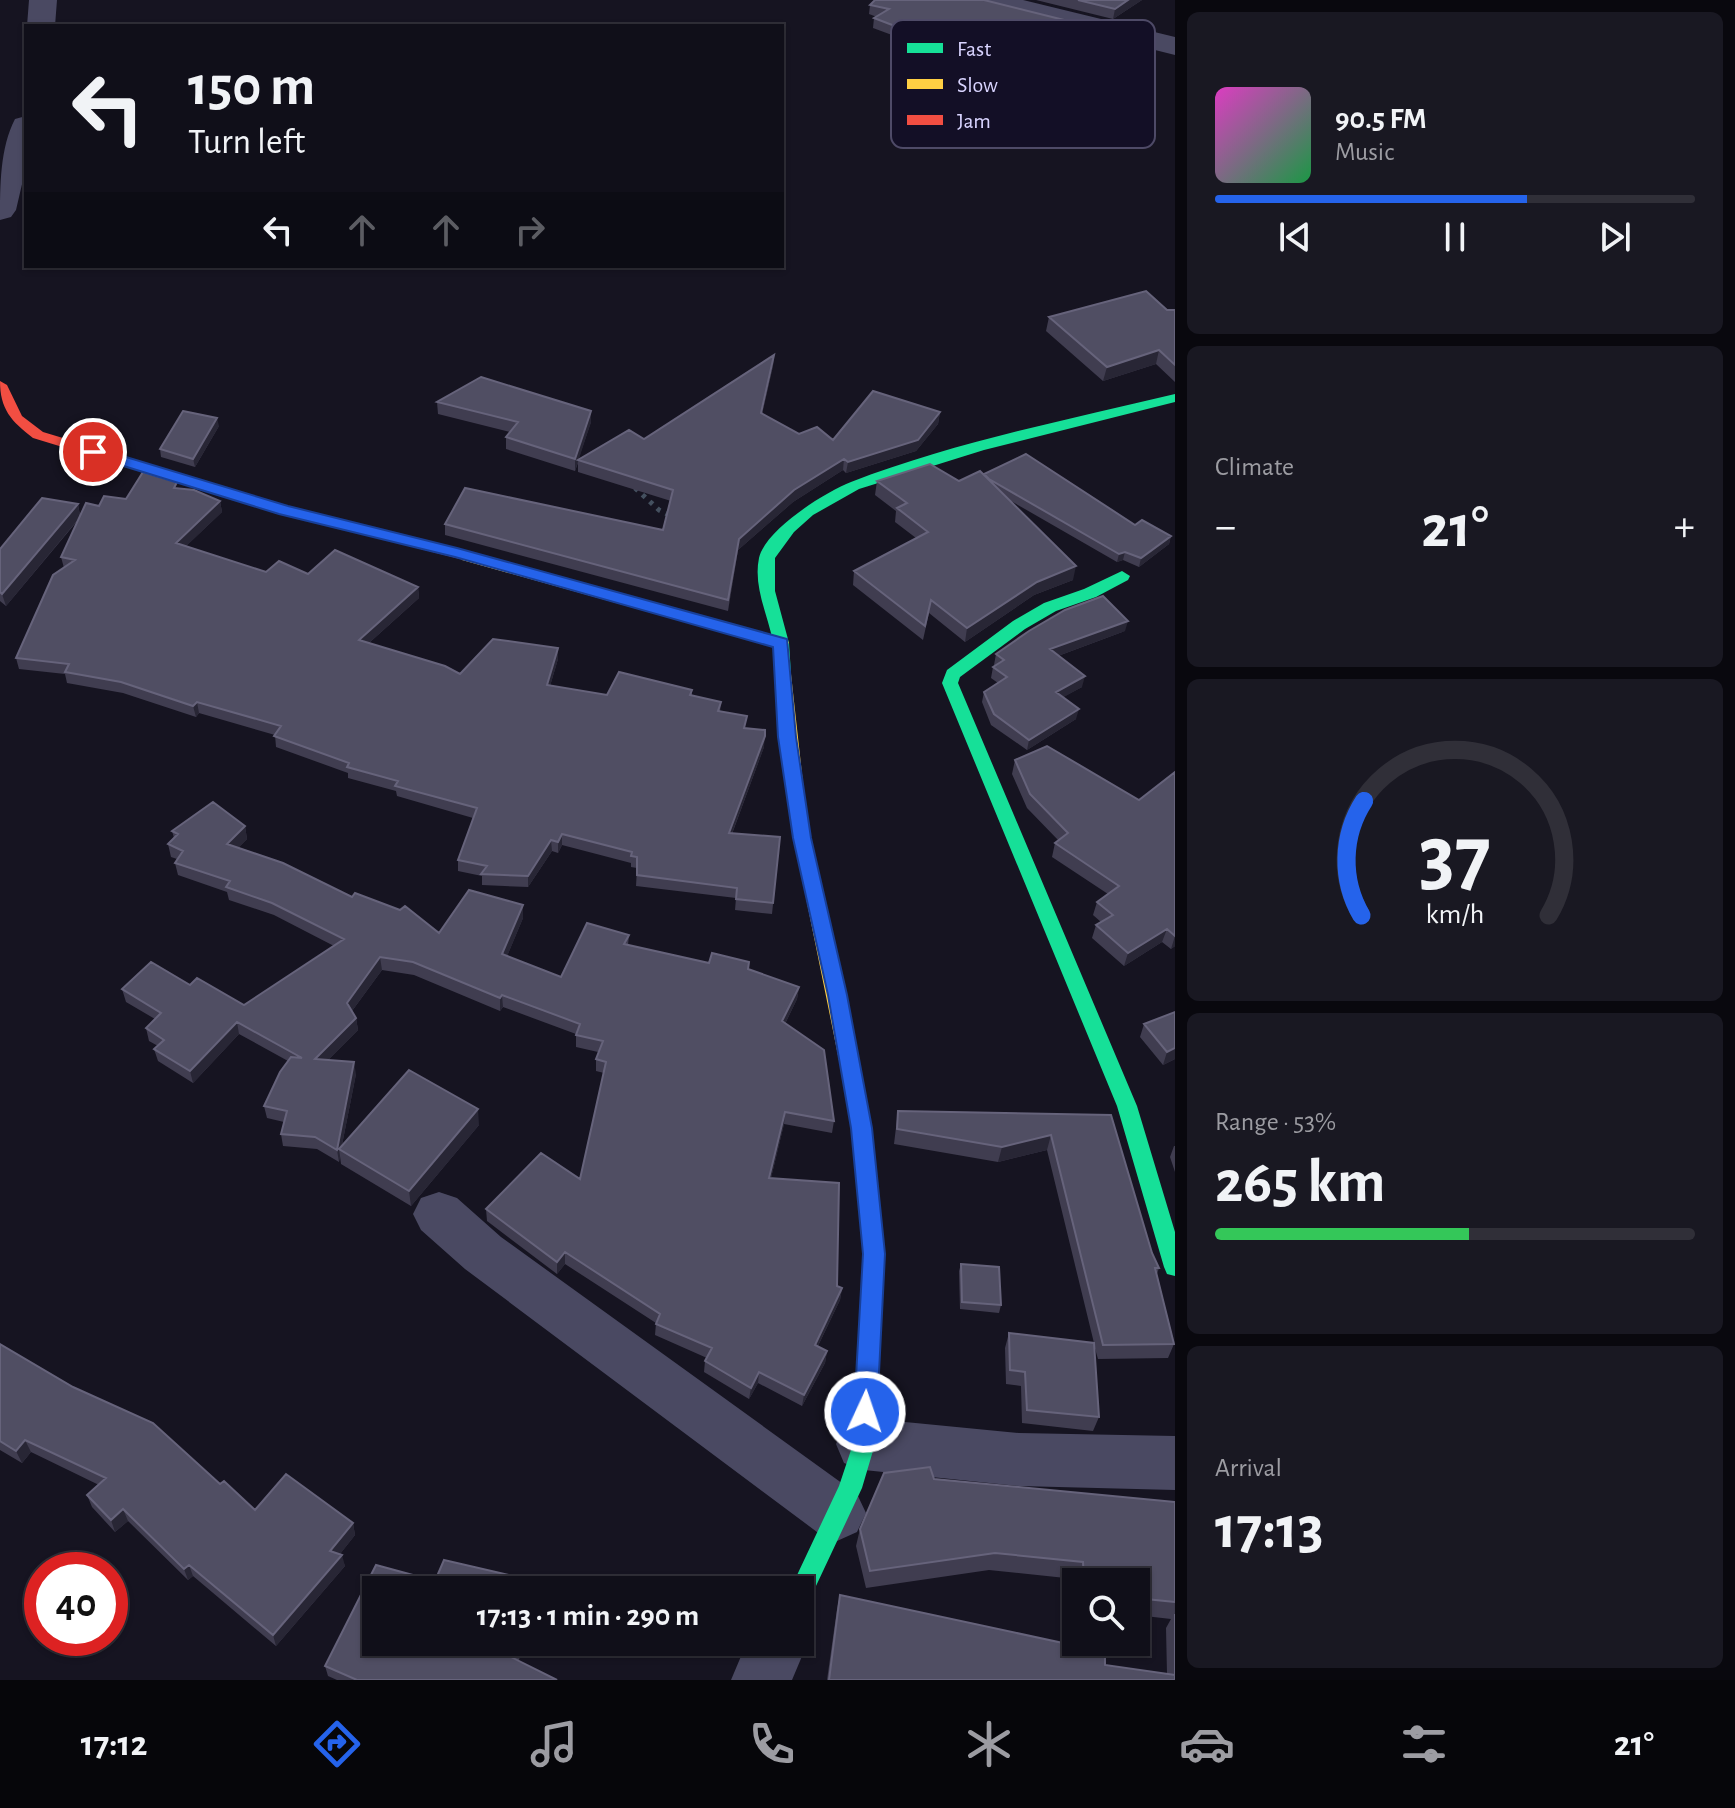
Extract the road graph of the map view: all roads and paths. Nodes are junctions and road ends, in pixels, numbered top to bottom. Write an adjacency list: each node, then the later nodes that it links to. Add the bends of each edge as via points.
1 (43, 0): 4 (street)
2 (999, 1): 3 (street)
3 (1073, 20)
4 (41, 24)
5 (1155, 41): 6 (street)
6 (1175, 46)
7 (24, 130): 8 (street)
8 (0, 210)
9 (0, 385): 14 (street, via 16,418 38,435 284,510)
10 (1175, 398): 14 (street, via 979,447 829,498 789,528 767,557 767,591)
11 (632, 485): 12 (path, via 659,510)
12 (681, 519)
13 (1122, 576): 16 (street, via 1019,625 953,674 950,683 1127,1106)
14 (781, 643): 17 (street, via 787,737 802,838 861,1128 874,1254)
15 (439, 1214): 19 (street, via 492,1261)
16 (1175, 1267)
17 (864, 1444): 18 (street, via 986,1460 1097,1466); 19 (street)
18 (1175, 1463)
19 (837, 1513): 20 (street)
20 (809, 1576)
21 (772, 1656): 22 (street)
22 (761, 1680)

